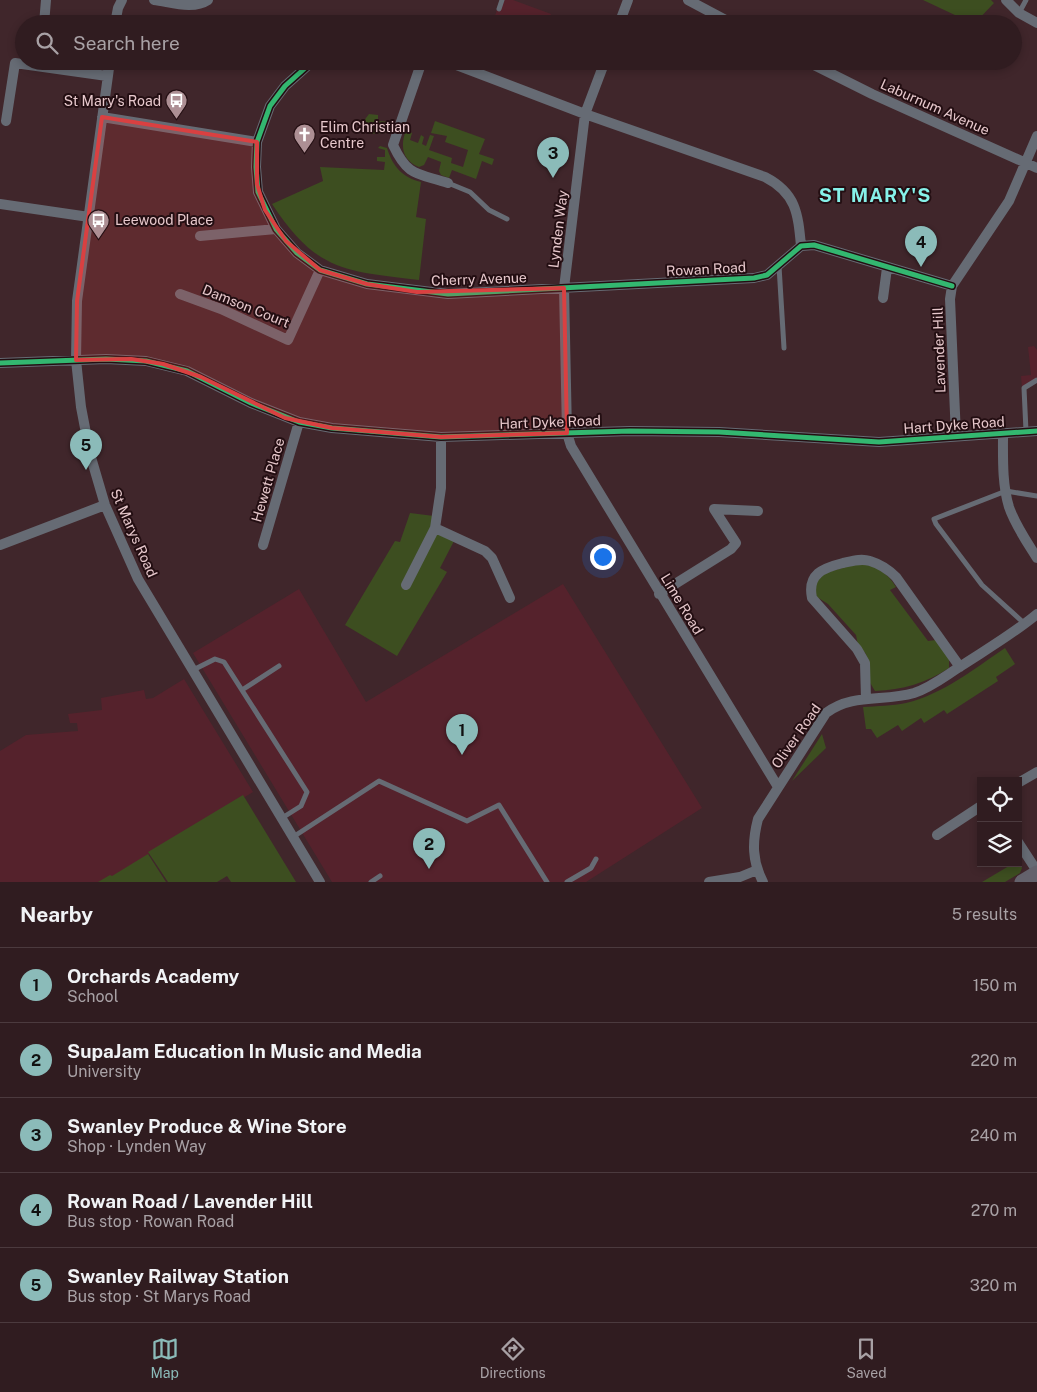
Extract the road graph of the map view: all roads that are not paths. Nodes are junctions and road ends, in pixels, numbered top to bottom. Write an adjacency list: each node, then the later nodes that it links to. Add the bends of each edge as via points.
1 (46, 0): 12 (street)
2 (122, 0): 13 (street)
3 (154, 0): 4 (street, via 191,5)
4 (208, 0)
5 (502, 0): 10 (lane)
6 (628, 0): 14 (street)
7 (688, 0): 15 (street)
8 (1006, 0): 11 (street)
9 (1026, 0): 11 (lane)
10 (499, 9)
11 (1019, 13): 16 (street)
12 (45, 15)
13 (117, 15)
14 (622, 15)
15 (717, 15)
16 (1037, 23)
17 (15, 63): 28 (street)
18 (76, 70): 25 (street)
19 (109, 70): 25 (street, St Marys Road)
20 (303, 70): 30 (street, Cherry Avenue, via 270,106)
21 (419, 70): 33 (street, via 393,145 402,164 414,173)
22 (470, 70): 26 (street)
23 (602, 70): 26 (street, Lynden Way)
24 (824, 70): 31 (street, Laburnum Avenue)
25 (108, 76): 27 (street, St Marys Road)
26 (585, 114): 39 (street, via 778,184 794,202); 44 (street, Lynden Way)
27 (102, 117): 30 (street); 35 (street, St Marys Road)
28 (6, 121)
29 (1037, 136): 31 (street)
30 (256, 142): 37 (street, Cherry Avenue, via 258,192)
31 (1027, 164): 32 (street, Laburnum Avenue); 43 (street, via 1009,201)
32 (1037, 168)
33 (448, 183): 36 (lane, via 470,192 489,210)
34 (0, 204): 35 (street)
35 (89, 217): 48 (street, St Marys Road, via 77,301)
36 (507, 219)
37 (276, 229): 38 (street); 42 (street, Cherry Avenue, via 297,253)
38 (200, 236)
39 (801, 246): 40 (street, Rowan Road); 41 (street, via 814,245)
40 (779, 266): 44 (street, Rowan Road, via 767,275 754,278); 47 (lane)
41 (888, 268): 43 (street); 46 (street)
42 (320, 270): 44 (street, Cherry Avenue, via 367,284 417,292 448,294); 45 (street, Damson Court, via 288,340)
43 (952, 286): 56 (street, Lavender Hill)
44 (564, 288): 54 (street, Lynden Way)
45 (180, 294)
46 (883, 298)
47 (784, 348)
48 (76, 360): 49 (street, Hart Dyke Road); 51 (street, Hart Dyke Road, via 131,359 163,364 187,371 264,409); 60 (street, St Marys Road, via 84,424)
49 (0, 363)
50 (1037, 380): 52 (lane, via 1024,388)
51 (299, 422): 57 (street, Hart Dyke Road, via 332,428); 64 (street, Hewett Place)
52 (1026, 430): 53 (street, Hart Dyke Road); 55 (street, Hart Dyke Road)
53 (1037, 431)
54 (567, 433): 56 (street, Hart Dyke Road, via 719,432 879,442); 57 (street, Hart Dyke Road); 67 (street, Lime Road, via 571,446)
55 (1003, 434): 56 (street, Hart Dyke Road); 58 (street)
56 (956, 436)
57 (441, 437): 62 (street, via 442,488)
58 (1006, 491): 59 (lane); 65 (street, via 1010,508); 70 (lane, via 934,519 982,585)
59 (1037, 496)
60 (105, 505): 63 (street); 73 (street, St Marys Road, via 138,579)
61 (758, 511): 67 (street, via 714,509 736,543)
62 (435, 528): 66 (street); 68 (street, via 485,551 492,558)
63 (0, 545)
64 (263, 545)
65 (1037, 558)
66 (406, 585)
67 (660, 594): 78 (street, Lime Road)
68 (510, 598)
69 (1037, 614): 70 (street, Oliver Road)
70 (1025, 624): 72 (street, Oliver Road)
71 (279, 666): 74 (lane)
72 (960, 667): 75 (street, Oliver Road, via 936,684 915,693 891,698); 75 (street, via 888,570 868,560 828,567 812,579 812,598 866,663)
73 (192, 670): 74 (lane, via 215,660 224,662); 80 (street, St Marys Road)
74 (242, 690): 80 (lane, via 307,792 301,806)
75 (866, 698): 78 (street, Oliver Road, via 837,705 826,713)
76 (1037, 772): 77 (street)
77 (1022, 781)
78 (778, 787): 85 (street, Oliver Road, via 758,819 753,856)
79 (977, 809): 81 (street)
80 (281, 819): 82 (street, St Marys Road)
81 (936, 835)
82 (293, 837): 88 (street, St Marys Road); 90 (lane, via 379,781 467,821 499,805)
83 (1022, 848): 86 (street)
84 (596, 859): 91 (lane, via 591,868)
85 (757, 870): 92 (street, via 740,877); 93 (street, Oliver Road)
86 (1037, 872): 94 (main road)
87 (380, 876): 89 (lane)
88 (320, 882)
89 (371, 882)
90 (547, 882)
91 (567, 882)
92 (709, 882)
93 (763, 882)
94 (1022, 882)

